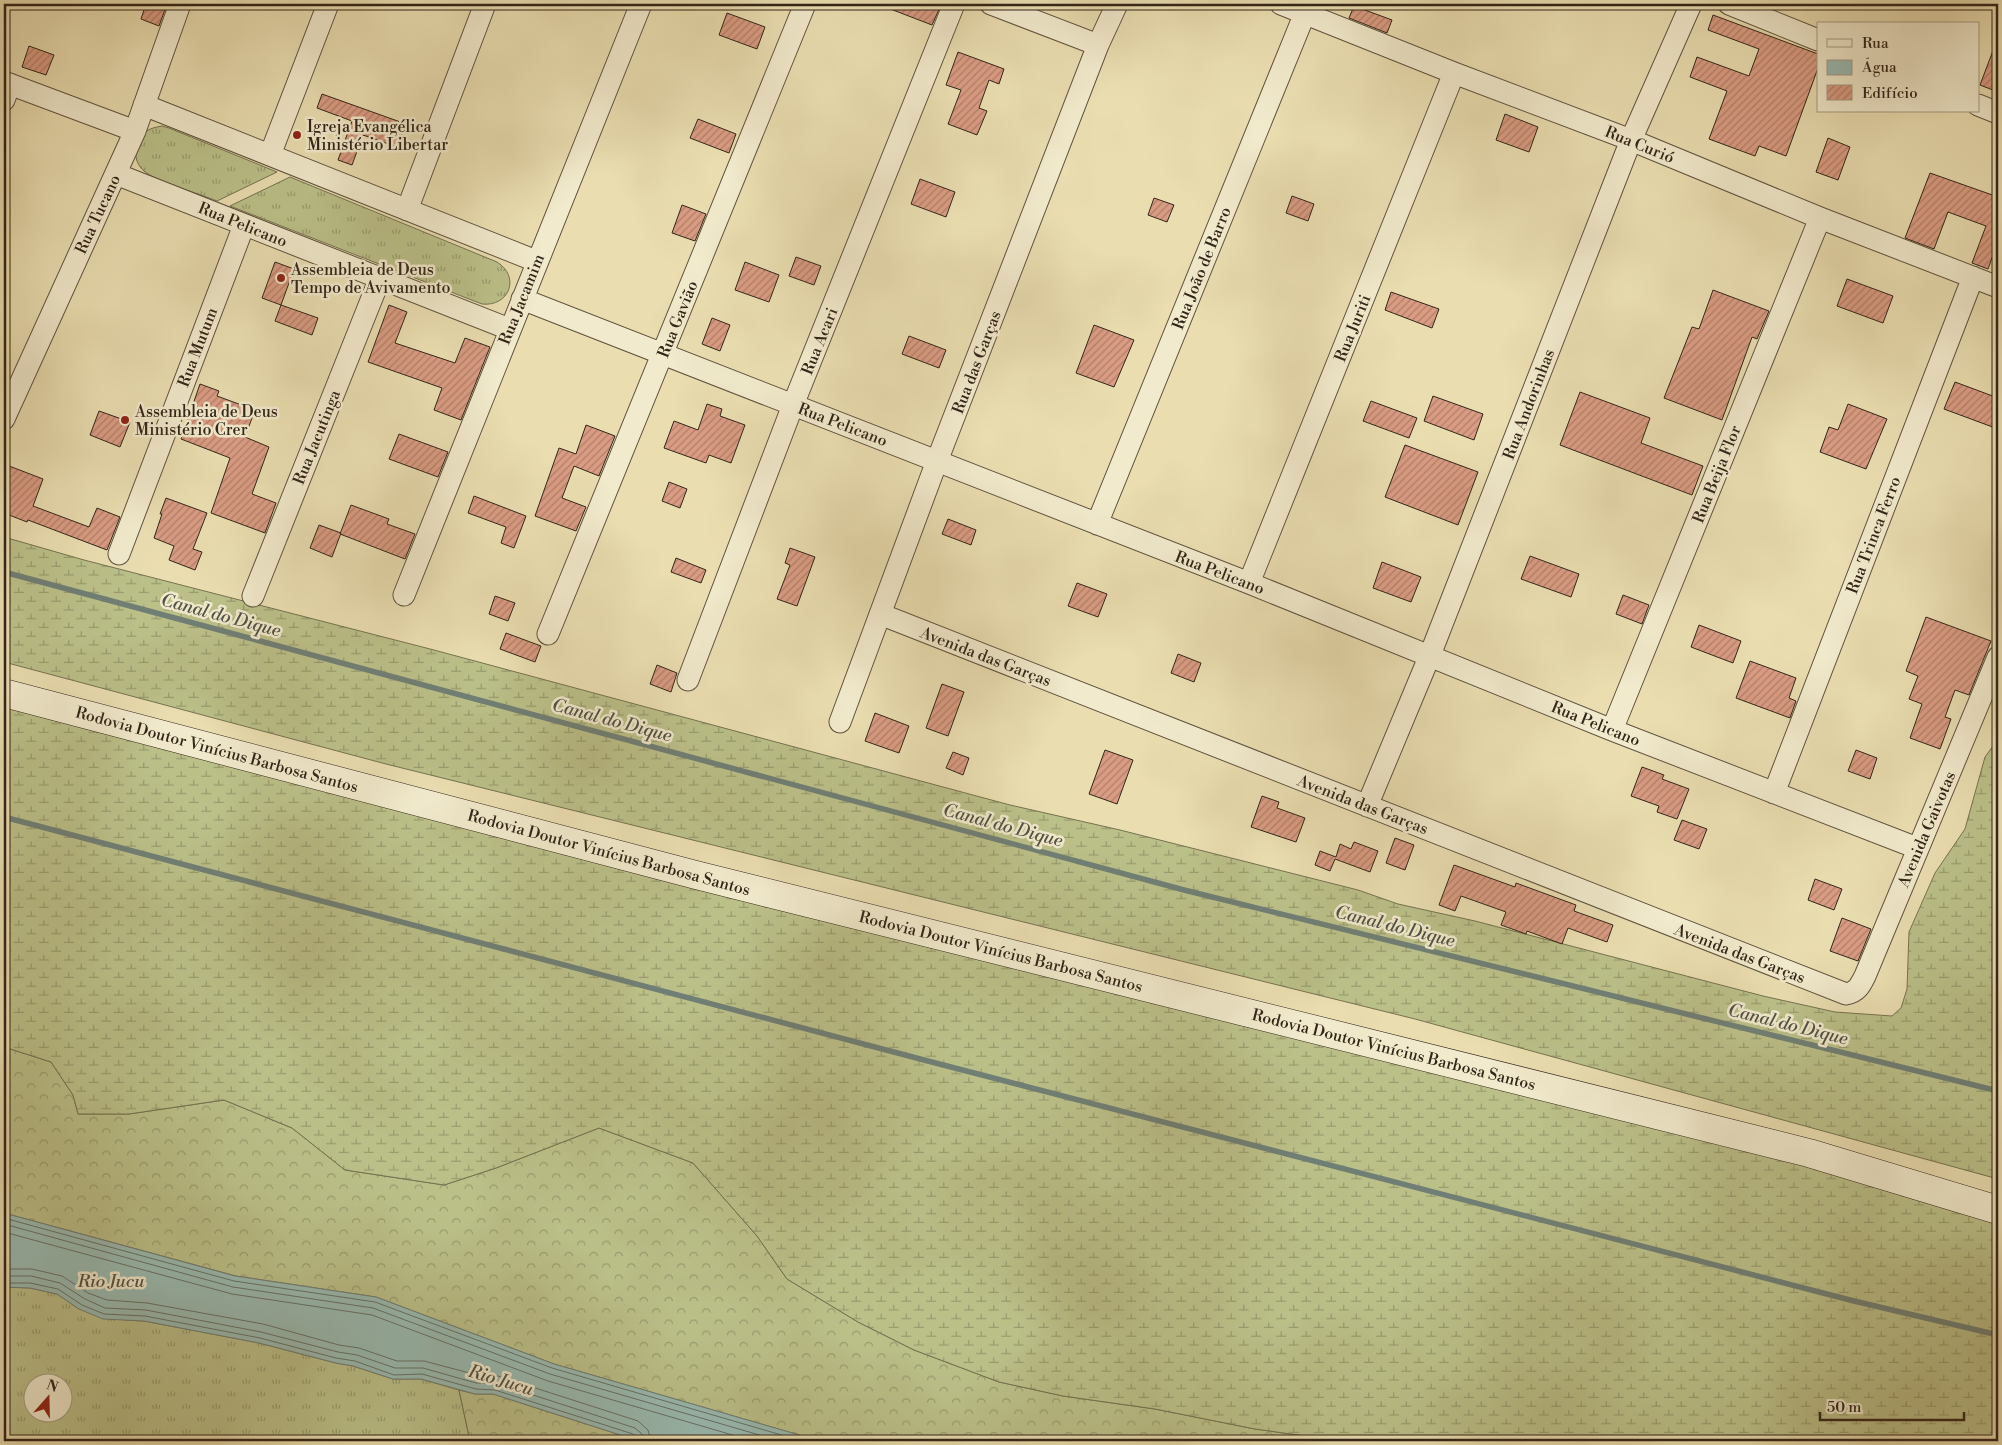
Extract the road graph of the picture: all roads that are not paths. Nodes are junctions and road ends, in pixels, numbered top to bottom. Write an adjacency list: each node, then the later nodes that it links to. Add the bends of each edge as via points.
1 (180, 4): 17 (street, Rua Tucano)
2 (328, 4): 22 (street)
3 (486, 4): 24 (street)
4 (641, 4): 27 (street, Rua Jacamim)
5 (805, 4): 33 (street, Rua Gavião)
6 (954, 4): 34 (street, Rua Acari)
7 (991, 4): 14 (street)
8 (1117, 4): 14 (street, Rua das Garças)
9 (1281, 4): 12 (street, Rua Curió)
10 (1690, 4): 21 (street, Rua Andorinhas)
11 (1729, 4): 13 (street)
12 (1305, 13): 15 (street, Rua Curió); 37 (street, Rua João de Barro)
13 (1817, 40)
14 (1098, 45): 36 (street, Rua das Garças)
15 (1454, 73): 21 (street, Rua Curió); 39 (street, Rua Juriti)
16 (6, 89): 20 (street)
17 (144, 105): 20 (street, Rua Tucano); 22 (street)
18 (1980, 106): 19 (street)
19 (1998, 113)
20 (135, 131): 23 (street, Rua Tucano)
21 (1632, 140): 25 (street, Rua Curió); 44 (street, Rua Andorinhas)
22 (270, 155): 24 (street)
23 (116, 174): 26 (street, Rua Pelicano); 35 (street, Rua Tucano)
24 (407, 210): 27 (street)
25 (1820, 218): 28 (street, Rua Curió); 49 (street, Rua Beija Flor)
26 (244, 225): 29 (street, Rua Pelicano); 38 (street, Rua Mutum)
27 (536, 261): 31 (street, Rua Jacamim)
28 (1973, 277): 30 (street, Rua Curió); 50 (street, Rua Trinca Ferro)
29 (380, 278): 32 (street, Rua Pelicano); 41 (street, Rua Jacutinga)
30 (1998, 287)
31 (522, 299): 32 (street, Rua Jacamim); 33 (street, Rua Pelicano)
32 (509, 329): 40 (street, Rua Jacamim)
33 (662, 354): 34 (street, Rua Pelicano); 43 (street, Rua Gavião)
34 (793, 405): 36 (street, Rua Pelicano); 46 (street, Rua Acari)
35 (4, 419)
36 (937, 460): 37 (street, Rua Pelicano); 42 (street, Rua das Garças)
37 (1097, 524): 39 (street, Rua Pelicano)
38 (119, 554)
39 (1249, 583): 44 (street, Rua Pelicano)
40 (404, 595)
41 (253, 596)
42 (880, 614): 48 (street, Rua das Garças); 51 (street, Avenida das Garças)
43 (548, 634)
44 (1430, 655): 49 (street, Rua Pelicano); 51 (street, Rua Andorinhas)
45 (1998, 657): 52 (street, Avenida Gaivotas)
46 (688, 680)
47 (4, 693): 54 (main road, Rodovia Doutor Vinícius Barbosa Santos, via 705,878 1800,1150)
48 (840, 722)
49 (1612, 730): 50 (street, Rua Pelicano)
50 (1774, 793): 52 (street, Rua Pelicano)
51 (1367, 806): 53 (street, Avenida das Garças)
52 (1917, 848): 53 (street, Avenida Gaivotas, via 1865,976 1854,993)
53 (1846, 994)
54 (1998, 1210)

